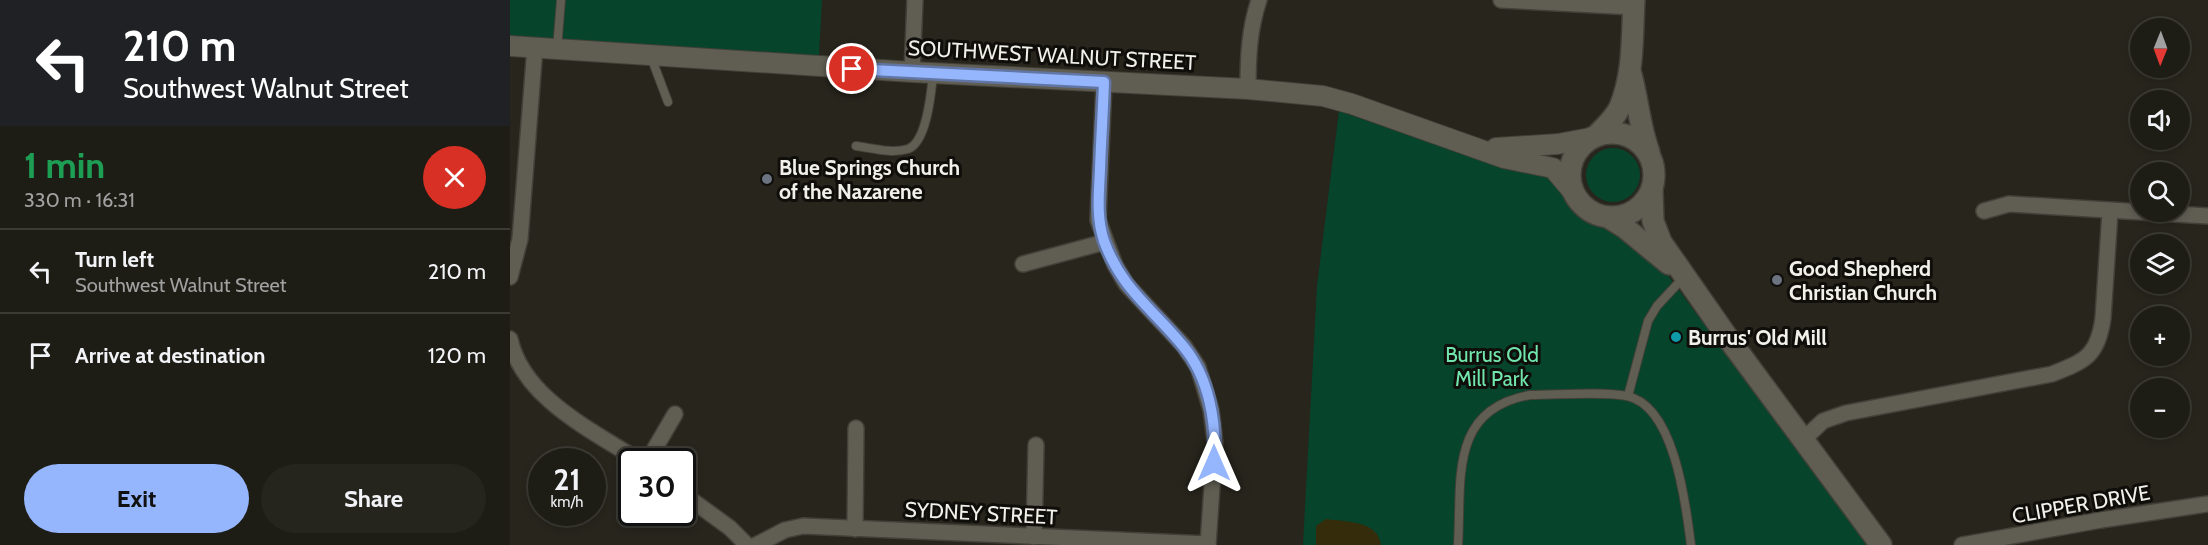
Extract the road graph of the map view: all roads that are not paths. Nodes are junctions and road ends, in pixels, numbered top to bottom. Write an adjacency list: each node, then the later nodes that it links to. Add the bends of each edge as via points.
1 (561, 0): 8 (lane)
2 (915, 0): 11 (street)
3 (1259, 0): 14 (street, via 1249,47)
4 (1501, 0): 5 (street)
5 (1633, 3): 10 (main road)
6 (510, 46): 7 (street, SOUTHWEST WALNUT STREET)
7 (536, 47): 8 (street, SOUTHWEST WALNUT STREET); 29 (street, via 520,239)
8 (557, 50): 9 (street, SOUTHWEST WALNUT STREET)
9 (651, 56): 11 (street, SOUTHWEST WALNUT STREET); 15 (lane)
10 (1630, 71): 16 (main road, via 1614,117); 19 (main road, via 1642,133)
11 (912, 72): 12 (street, SOUTHWEST WALNUT STREET)
12 (933, 74): 13 (street, SOUTHWEST WALNUT STREET); 17 (lane, via 926,121 910,148 897,151)
13 (1104, 82): 14 (street, SOUTHWEST WALNUT STREET); 26 (street, via 1098,220)
14 (1248, 89): 18 (street, SOUTHWEST WALNUT STREET, via 1323,96)
15 (668, 102)
16 (1593, 137): 18 (street, SOUTHWEST WALNUT STREET, via 1538,147); 19 (main road, via 1610,133 1637,141); 21 (main road, via 1576,154 1571,168)
17 (856, 146)
18 (1476, 147): 21 (street, SOUTHWEST WALNUT STREET, via 1503,158 1553,168)
19 (1653, 163): 20 (main road)
20 (1652, 190): 25 (main road, via 1634,211); 28 (main road, via 1654,226)
21 (1575, 194): 25 (main road, via 1583,206)
22 (1984, 211): 23 (street, via 2009,204)
23 (2110, 212): 24 (street); 34 (street, via 2102,326 2091,354 2052,374 1846,413 1823,421)
24 (2208, 216)
25 (1608, 217): 28 (main road)
26 (1105, 242): 27 (street); 44 (street, via 1126,285 1184,346 1198,367 1211,410 1215,442)
27 (1023, 264)
28 (1685, 276): 31 (lane, via 1648,321); 34 (main road)
29 (510, 277)
30 (510, 339): 36 (street, via 525,374 542,395)
31 (1628, 396): 45 (lane, via 1530,395 1517,397 1484,416 1469,435 1463,457); 46 (lane, via 1652,411 1674,456 1683,484)
32 (675, 414): 37 (street)
33 (856, 428): 40 (street)
34 (1804, 439): 47 (main road)
35 (1036, 445): 41 (street)
36 (620, 448)
37 (655, 448)
38 (696, 503): 42 (street)
39 (2208, 504): 48 (street, CLIPPER DRIVE)
40 (855, 529): 41 (street, SYDNEY STREET); 43 (street, SYDNEY STREET, via 803,526 784,530)
41 (1034, 537): 44 (street, SYDNEY STREET)
42 (747, 545)
43 (756, 545)
44 (1208, 545)
45 (1458, 545)
46 (1691, 545)
47 (1881, 545)
48 (1962, 545)

